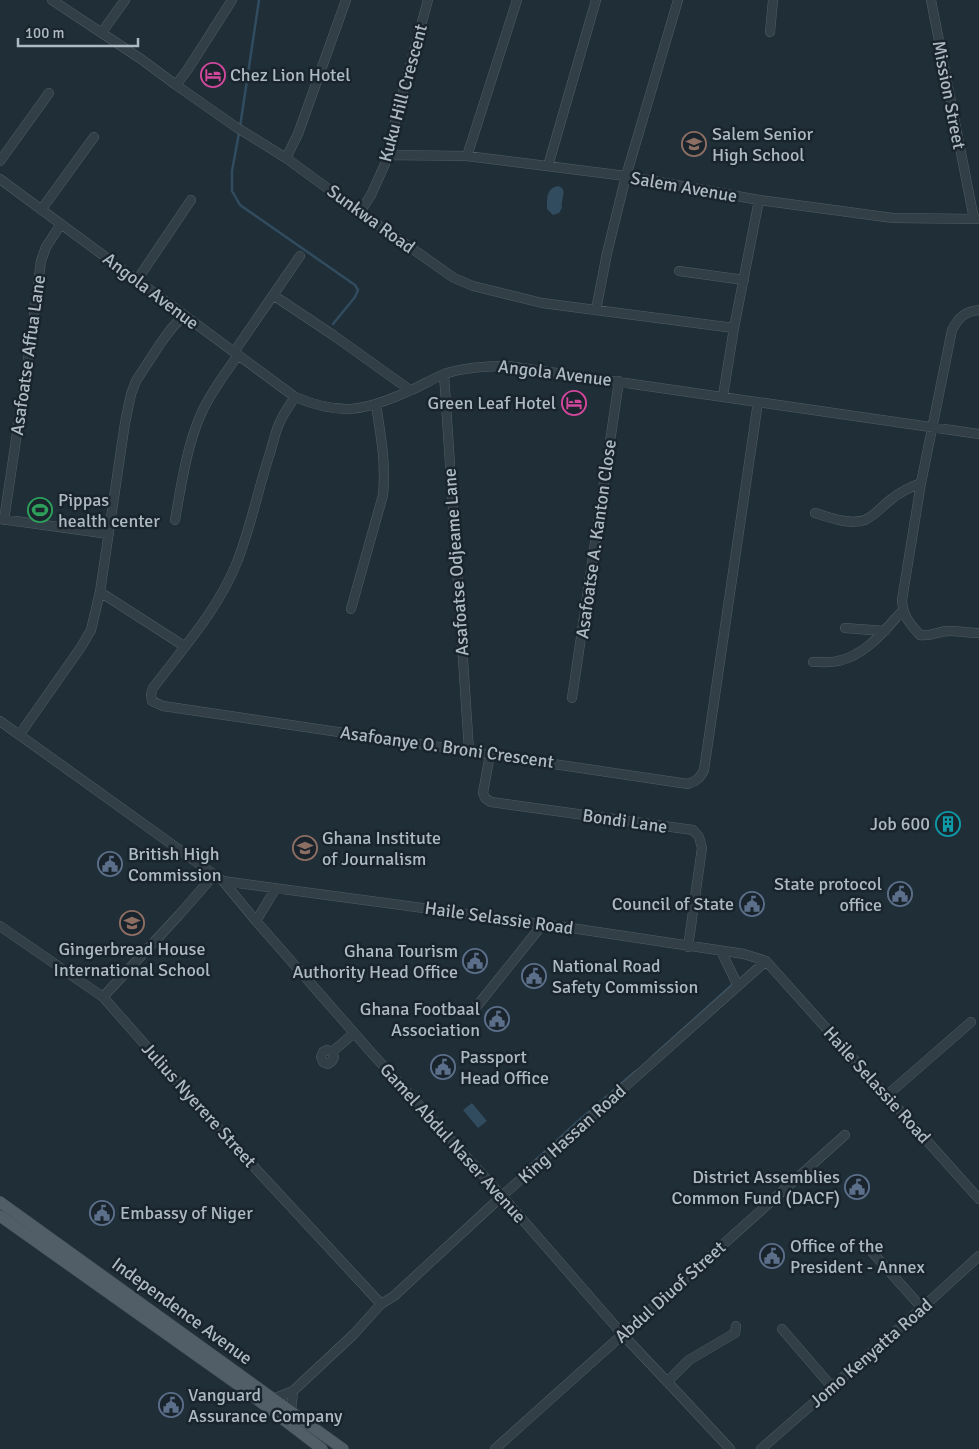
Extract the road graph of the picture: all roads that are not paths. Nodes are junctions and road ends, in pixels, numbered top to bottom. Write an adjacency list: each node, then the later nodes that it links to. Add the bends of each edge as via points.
1 (52, 0): 11 (street, Sunkwa Road)
2 (125, 0): 11 (street)
3 (232, 0): 13 (street)
4 (346, 0): 18 (street, via 298,134)
5 (428, 0): 16 (street, Kuku Hill Crescent)
6 (517, 0): 17 (street)
7 (596, 0): 20 (street)
8 (678, 0): 21 (street)
9 (773, 0): 12 (street)
10 (931, 0): 27 (street, Mission Street)
11 (102, 32): 13 (street, Sunkwa Road)
12 (770, 32)
13 (176, 86): 18 (street, Sunkwa Road)
14 (49, 93): 19 (street)
15 (94, 138): 25 (street)
16 (388, 155): 17 (street, Salem Avenue); 26 (street, Kuku Hill Crescent)
17 (467, 156): 20 (street, Salem Avenue)
18 (286, 158): 26 (street, Sunkwa Road)
19 (0, 161)
20 (548, 166): 21 (street, Salem Avenue)
21 (626, 176): 24 (street, Salem Avenue); 34 (street)
22 (0, 179): 25 (street, Angola Avenue)
23 (191, 200): 31 (street)
24 (759, 200): 27 (street, Salem Avenue, via 893,218); 32 (street)
25 (41, 210): 28 (street, Angola Avenue)
26 (360, 212): 34 (street, Sunkwa Road, via 443,271 473,286 542,303)
27 (977, 219)
28 (61, 224): 31 (street, Angola Avenue); 50 (street, Asafoatse Affua Lane, via 40,261)
29 (300, 256): 33 (street)
30 (678, 271): 32 (street)
31 (137, 280): 36 (street, Angola Avenue)
32 (744, 280): 37 (street)
33 (273, 295): 38 (street); 41 (street)
34 (596, 310): 37 (street, Sunkwa Road)
35 (979, 310): 46 (street, via 959,318 952,330)
36 (184, 316): 38 (street, Angola Avenue); 52 (street, via 160,344 136,380 131,394)
37 (734, 328): 42 (street)
38 (236, 353): 43 (street, Angola Avenue); 51 (street, via 200,415)
39 (444, 374): 40 (street, Angola Avenue, via 465,368 508,366); 41 (street, Angola Avenue); 64 (street, Asafoatse Odjeame Lane)
40 (619, 381): 42 (street, Angola Avenue); 61 (street, Asafoatse A. Kanton Close)
41 (410, 390): 45 (street, Angola Avenue)
42 (723, 396): 44 (street, Angola Avenue)
43 (295, 398): 45 (street, Angola Avenue, via 340,409); 59 (street, Asafoanye O. Broni Crescent, via 279,424 232,574 212,611)
44 (758, 402): 46 (street, Angola Avenue); 65 (street, Asafoanye O. Broni Crescent, via 704,770 700,778 688,784)
45 (376, 405): 54 (street, via 384,456 383,495)
46 (931, 427): 47 (street, Angola Avenue); 48 (street)
47 (979, 434)
48 (920, 483): 49 (street, via 901,492 866,520 839,520); 55 (street)
49 (815, 514)
50 (2, 519): 52 (street)
51 (175, 520)
52 (109, 534): 53 (street)
53 (100, 592): 59 (street); 63 (street, via 87,638)
54 (351, 609)
55 (902, 610): 57 (street); 58 (street, via 920,635 949,631)
56 (845, 628): 57 (street)
57 (885, 631): 60 (street, via 870,646 851,656 837,661)
58 (979, 634)
59 (184, 646): 64 (street, Asafoanye O. Broni Crescent, via 153,688 152,701 163,706)
60 (814, 662)
61 (572, 698)
62 (0, 721): 63 (street, Gamel Abdul Naser Avenue)
63 (20, 734): 66 (street, Gamel Abdul Naser Avenue)
64 (469, 750): 65 (street, Asafoanye O. Broni Crescent)
65 (490, 754): 72 (street, Bondi Lane, via 483,792 491,802 693,830 702,848)
66 (214, 875): 67 (street, Gamel Abdul Naser Avenue); 76 (street)
67 (223, 881): 68 (street, Haile Selassie Road); 69 (street, Gamel Abdul Naser Avenue)
68 (276, 888): 69 (street); 70 (street, Haile Selassie Road)
69 (256, 921): 79 (street, Gamel Abdul Naser Avenue)
70 (542, 924): 72 (street, Haile Selassie Road); 77 (street)
71 (0, 926): 76 (street, Julius Nyerere Street)
72 (688, 947): 73 (street, Haile Selassie Road)
73 (721, 951): 74 (street, Haile Selassie Road); 75 (street)
74 (766, 961): 75 (street, King Hassan Road); 81 (street, Haile Selassie Road)
75 (738, 986): 83 (street, King Hassan Road)
76 (103, 997): 89 (street, Julius Nyerere Street, via 231,1142)
77 (473, 1012)
78 (971, 1022): 81 (street)
79 (354, 1033): 80 (street); 83 (street, Gamel Abdul Naser Avenue)
80 (332, 1052)
81 (886, 1096): 84 (street, Haile Selassie Road)
82 (845, 1135): 93 (street, Abdul Diuof Street)
83 (502, 1196): 89 (street, King Hassan Road); 93 (street, Gamel Abdul Naser Avenue)
84 (979, 1200)
85 (0, 1202): 97 (main road, Independence Avenue)
86 (0, 1216): 99 (main road, Independence Avenue, via 237,1384)
87 (872, 1252): 90 (street)
88 (979, 1256): 90 (street, Jomo Kenyatta Road)
89 (382, 1304): 96 (street, King Hassan Road)
90 (922, 1308): 95 (street, Jomo Kenyatta Road)
91 (736, 1326): 94 (street, via 735,1333 689,1360)
92 (782, 1329): 95 (street)
93 (622, 1335): 94 (street, Gamel Abdul Naser Avenue); 101 (street, Abdul Diuof Street)
94 (668, 1382): 102 (street, Gamel Abdul Naser Avenue)
95 (832, 1387): 103 (street, Jomo Kenyatta Road)
96 (293, 1391): 97 (street, King Hassan Road); 98 (street)
97 (273, 1399): 98 (main road, Independence Avenue)
98 (292, 1412): 100 (main road, Independence Avenue)
99 (322, 1449)
100 (343, 1449)
101 (495, 1449)
102 (730, 1449)
103 (761, 1449)

